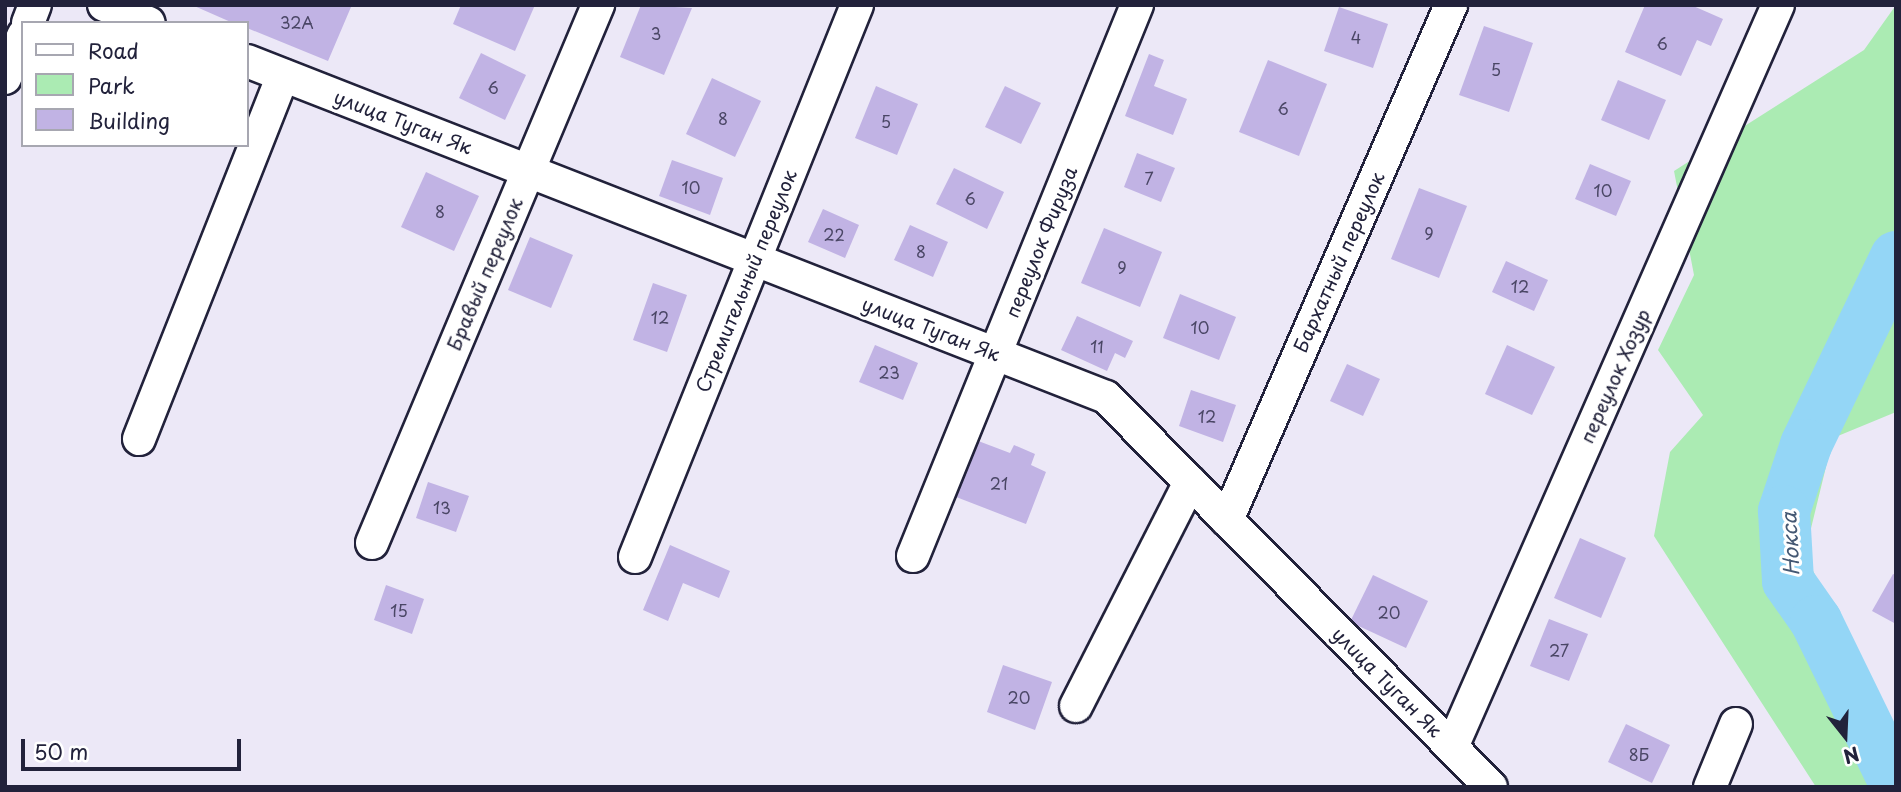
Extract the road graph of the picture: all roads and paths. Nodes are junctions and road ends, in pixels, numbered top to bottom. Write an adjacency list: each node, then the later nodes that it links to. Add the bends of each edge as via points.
1 (104, 5): 7 (street)
2 (598, 5): 12 (street, Бравый переулок)
3 (856, 5): 13 (street, Стремительный переулок)
4 (1138, 5): 14 (street, переулок Фируза)
5 (1451, 5): 17 (street, Бархатный переулок)
6 (1777, 5): 23 (street, переулок Хозур)
7 (144, 21)
8 (21, 41): 11 (street)
9 (248, 61): 10 (street, улица Туган Як)
10 (283, 75): 12 (street, улица Туган Як); 15 (street)
11 (5, 78)
12 (528, 171): 13 (street, улица Туган Як); 18 (street, Бравый переулок)
13 (754, 260): 14 (street, улица Туган Як); 20 (street, Стремительный переулок)
14 (995, 354): 16 (street, улица Туган Як, via 1106,397); 19 (street, переулок Фируза)
15 (139, 439)
16 (1190, 482): 17 (street, улица Туган Як); 21 (street)
17 (1227, 520): 23 (street, улица Туган Як)
18 (372, 543)
19 (913, 556)
20 (635, 557)
21 (1076, 706)
22 (1736, 724): 25 (street)
23 (1452, 747): 24 (street, улица Туган Як)
24 (1491, 787)
25 (1710, 787)

